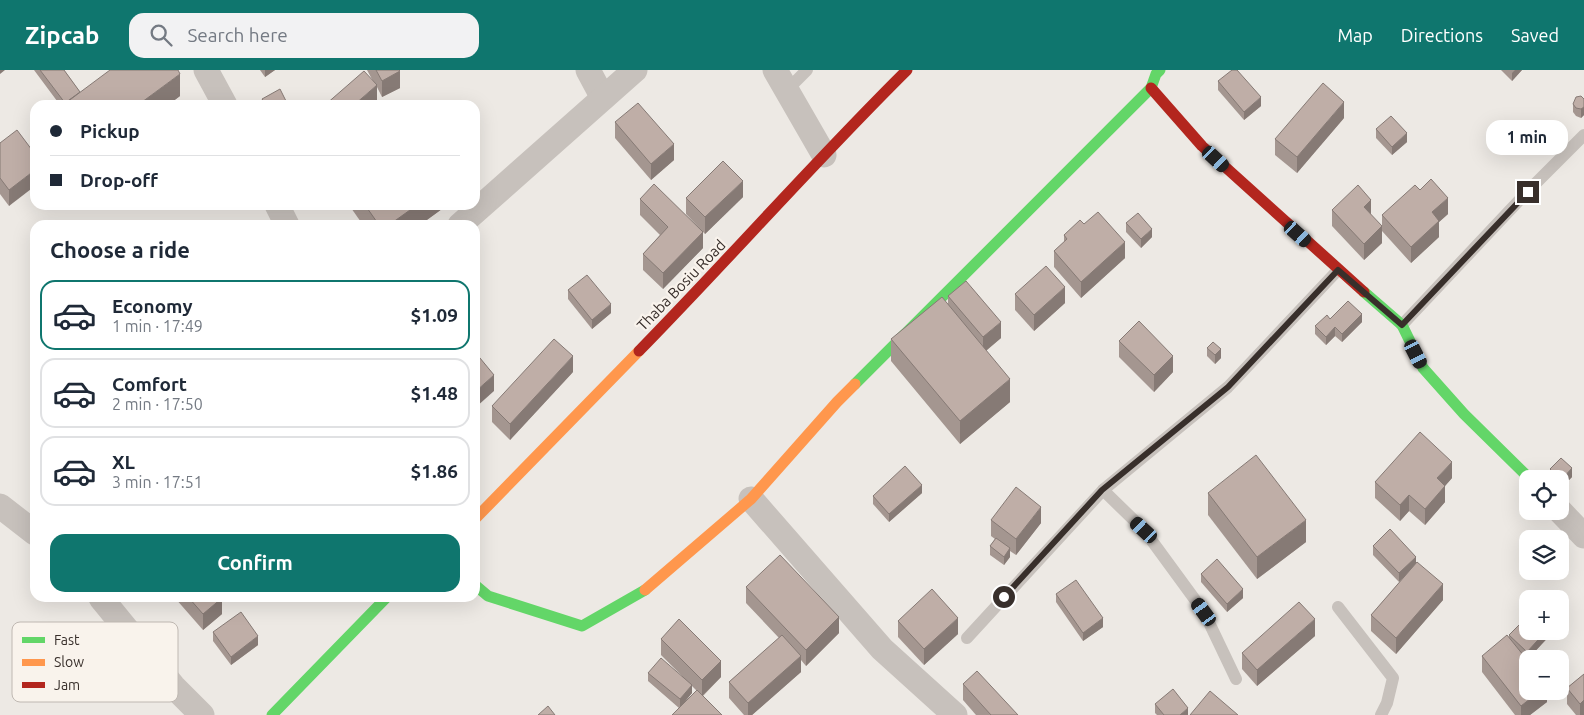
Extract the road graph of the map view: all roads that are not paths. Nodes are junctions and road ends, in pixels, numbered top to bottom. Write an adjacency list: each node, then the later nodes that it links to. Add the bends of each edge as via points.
1 (206, 70): 10 (street)
2 (588, 70): 9 (street)
3 (635, 70): 9 (street)
4 (807, 70): 7 (lane)
5 (907, 70): 12 (street, Thaba Bosiu Road)
6 (1160, 70): 8 (street)
7 (781, 80): 12 (street)
8 (1151, 88): 16 (street, via 1202,146); 20 (street, via 837,402)
9 (603, 98): 13 (street)
10 (222, 100)
11 (1584, 135): 17 (lane)
12 (824, 155): 22 (street, Thaba Bosiu Road, via 696,293)
13 (480, 207)
14 (477, 210): 15 (street)
15 (466, 220)
16 (1338, 270): 17 (street); 19 (lane, via 1228,387)
17 (1402, 325): 18 (street, via 1423,368)
18 (1521, 470)
19 (1102, 490): 31 (lane); 32 (lane, via 1144,530 1204,612)
20 (751, 499): 26 (street, via 642,592 582,626 488,596); 34 (street, via 882,649)
21 (0, 506): 24 (street)
22 (480, 514)
23 (1569, 520): 25 (street)
24 (30, 529)
25 (1584, 536)
26 (480, 589)
27 (104, 602): 30 (street)
28 (382, 602): 36 (street)
29 (1338, 608): 37 (lane, via 1393,678)
30 (120, 622)
31 (967, 638)
32 (1236, 679)
33 (178, 692): 35 (street)
34 (944, 711)
35 (202, 715)
36 (272, 715)
37 (1381, 715)

